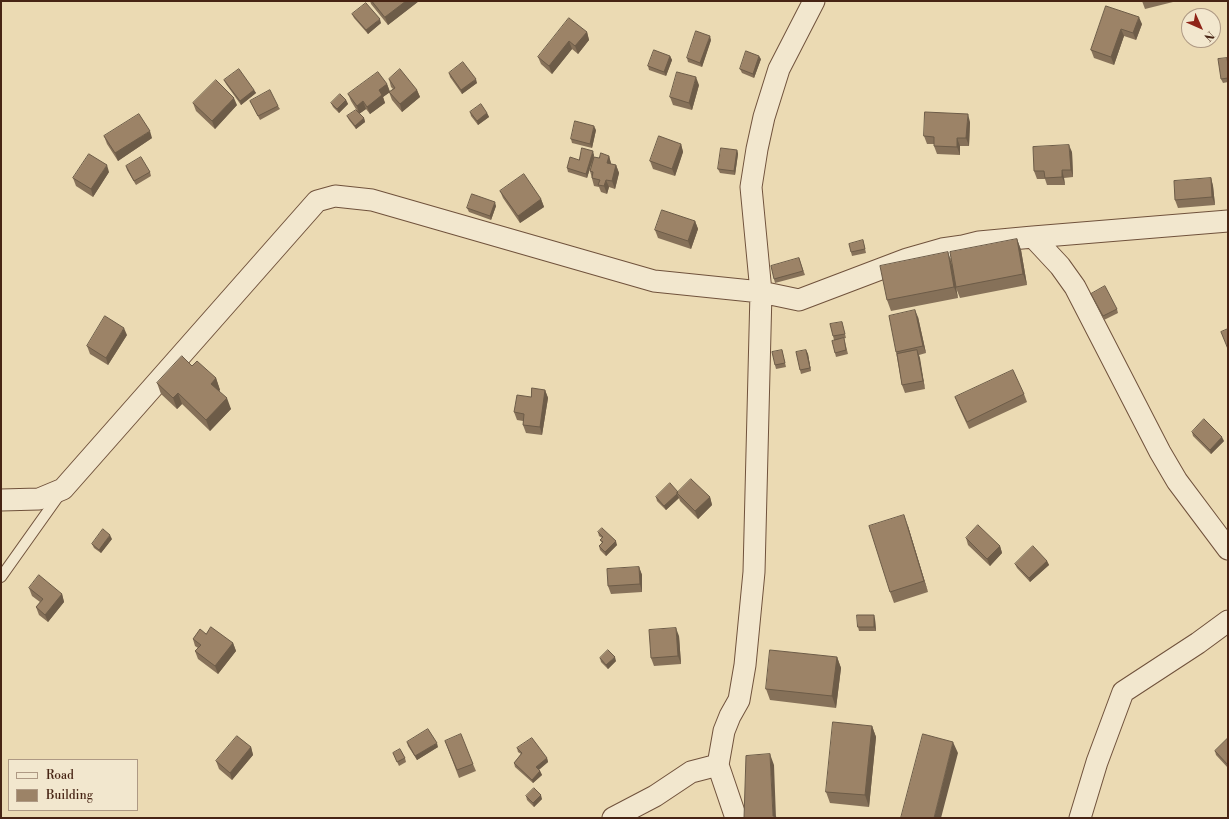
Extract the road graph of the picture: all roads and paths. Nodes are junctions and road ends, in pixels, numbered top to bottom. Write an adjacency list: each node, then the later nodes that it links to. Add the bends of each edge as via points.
1 (814, 1): 4 (street, via 779,69 757,149 751,187)
2 (1228, 221): 3 (street)
3 (1033, 237): 4 (street, via 979,242 942,249 907,259 799,300); 7 (street, via 1060,266 1075,287 1160,452 1177,481)
4 (761, 292): 5 (street, via 654,281 372,200 335,196 317,201); 10 (street, via 753,580 745,665 738,700 724,731)
5 (63, 489): 6 (street, via 39,499); 8 (lane)
6 (1, 500)
7 (1228, 549)
8 (1, 577)
9 (1228, 621): 13 (street, via 1123,692)
10 (718, 765): 11 (street, via 691,772 655,796); 12 (street)
11 (613, 818)
12 (736, 818)
13 (1080, 818)

